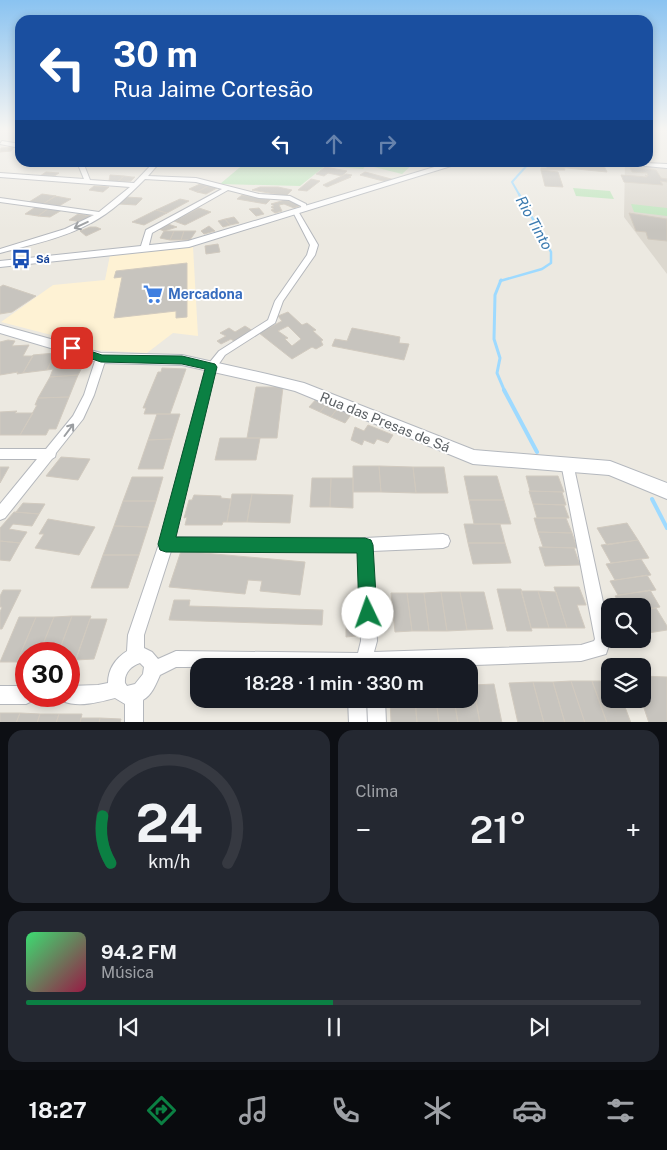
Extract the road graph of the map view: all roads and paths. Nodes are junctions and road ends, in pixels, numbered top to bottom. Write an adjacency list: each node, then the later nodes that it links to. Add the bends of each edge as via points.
1 (653, 163): 2 (main road)
2 (667, 164)
3 (82, 167): 8 (street)
4 (153, 167): 7 (street)
5 (445, 167): 12 (main road)
6 (0, 175): 8 (street)
7 (143, 177): 9 (street); 10 (street, via 196,180)
8 (88, 182): 9 (street)
9 (134, 186): 13 (street)
10 (226, 189): 12 (street, via 290,198 304,205); 14 (street, via 149,232)
11 (0, 200): 13 (street)
12 (300, 211): 14 (main road, via 189,244); 19 (street, via 314,245 311,255 279,301 272,321 222,353)
13 (100, 214): 15 (street, one-way to 15, via 77,227)
14 (144, 249): 16 (main road)
15 (0, 251)
16 (0, 264)
17 (0, 329): 18 (main road, Rua das Presas de Sá)
18 (101, 358): 19 (main road, Rua das Presas de Sá, via 182,360); 21 (street, one-way to 18, via 77,419)
19 (211, 367): 22 (main road, Rua das Presas de Sá, via 299,387 473,457); 26 (street)
20 (0, 454): 21 (street)
21 (51, 454): 24 (street)
22 (567, 464): 23 (main road, Rua das Presas de Sá, via 610,468); 30 (street, via 604,639 600,648 581,653)
23 (667, 491)
24 (0, 514)
25 (443, 541): 27 (street)
26 (166, 544): 27 (street); 28 (street, via 136,635)
27 (365, 545): 29 (street, via 369,642)
28 (135, 656): 32 (street, via 145,656); 33 (street, via 123,663 116,677)
29 (366, 658)
30 (478, 658)
31 (190, 659): 32 (street, via 176,659)
32 (153, 669): 33 (street, via 145,687)
33 (126, 692): 36 (street); 39 (street)
34 (0, 694): 35 (street)
35 (15, 694)
36 (80, 694)
37 (357, 708): 40 (street)
38 (376, 708): 41 (street)
39 (134, 722)
40 (358, 722)
41 (377, 722)

